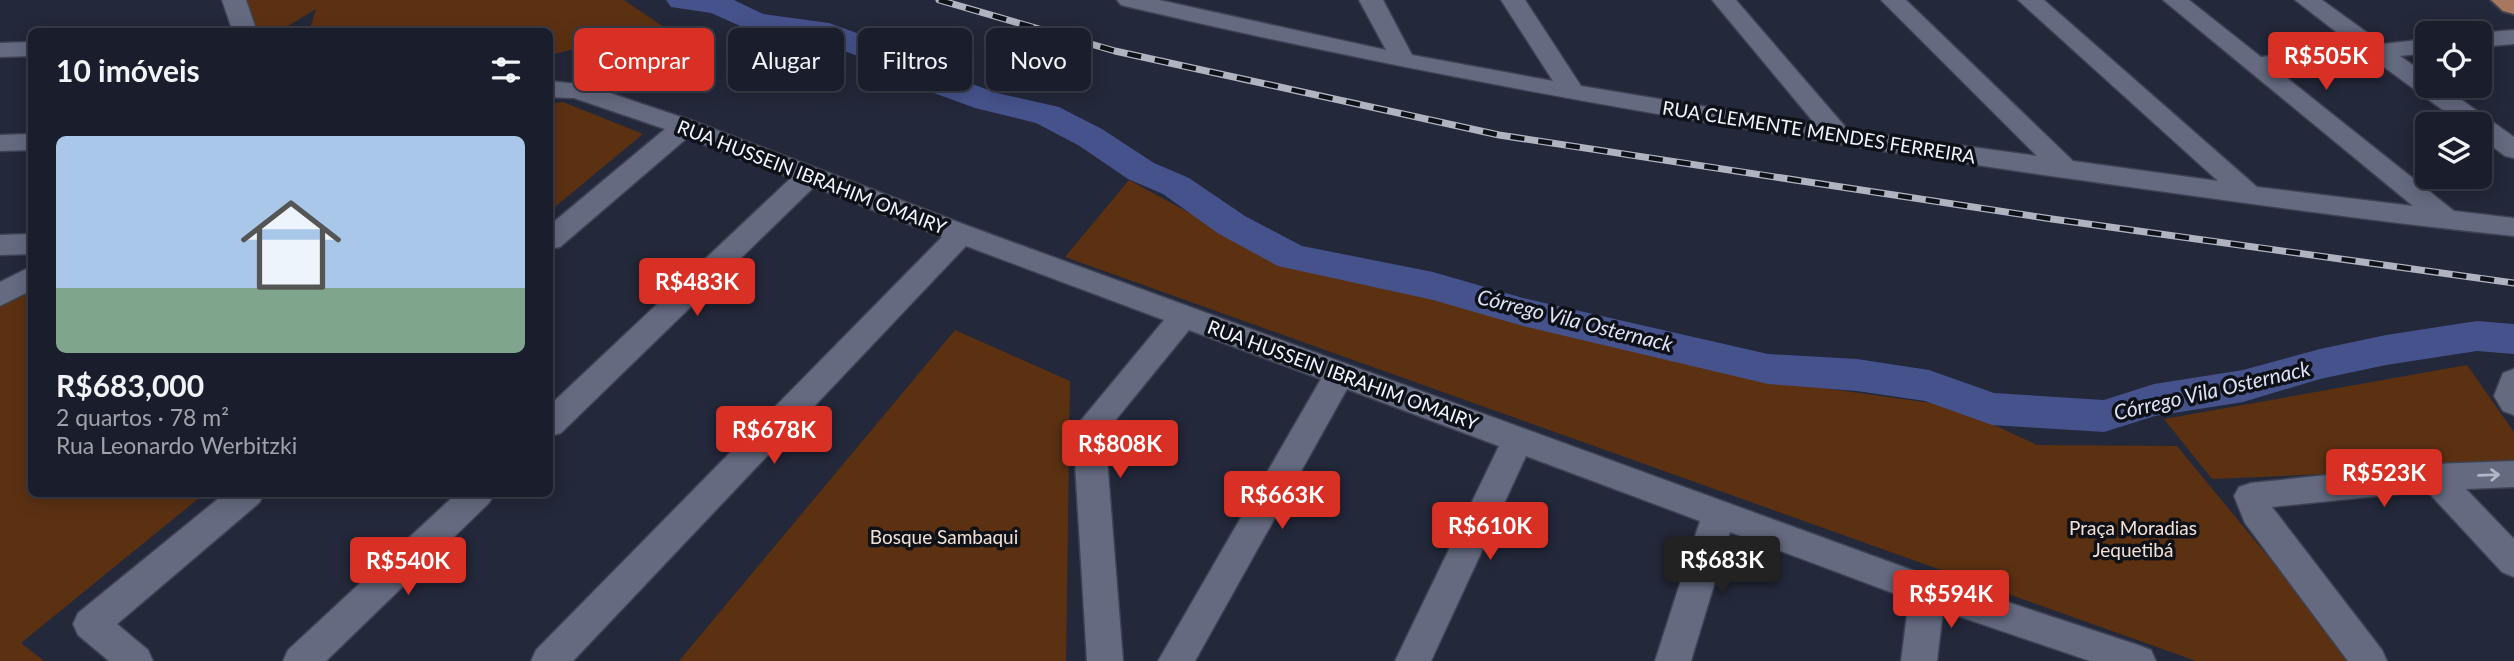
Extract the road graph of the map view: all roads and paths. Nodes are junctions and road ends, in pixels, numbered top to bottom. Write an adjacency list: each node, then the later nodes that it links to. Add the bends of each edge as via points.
1 (234, 0): 14 (street)
2 (1129, 0): 13 (street, RUA CLEMENTE MENDES FERREIRA)
3 (1228, 0): 13 (street)
4 (1371, 0): 19 (street)
5 (1513, 0): 22 (street)
6 (1724, 0): 26 (street)
7 (1893, 0): 30 (street)
8 (2030, 0): 32 (street)
9 (2175, 0): 20 (street)
10 (2307, 0): 18 (street)
11 (2506, 0): 12 (main road)
12 (2514, 5)
13 (1238, 27): 19 (street, RUA CLEMENTE MENDES FERREIRA)
14 (244, 28)
15 (2415, 47): 18 (street)
16 (28, 49): 17 (street)
17 (0, 50)
18 (2377, 52): 20 (street); 23 (street)
19 (1403, 60): 22 (street, RUA CLEMENTE MENDES FERREIRA)
20 (2256, 65): 33 (street)
21 (553, 89): 24 (street, RUA HUSSEIN IBRAHIM OMAIRY, via 577,90)
22 (1573, 93): 26 (street, RUA CLEMENTE MENDES FERREIRA)
23 (2461, 112)
24 (684, 127): 31 (street, RUA HUSSEIN IBRAHIM OMAIRY); 36 (street)
25 (2492, 134): 29 (street)
26 (1841, 138): 30 (street, RUA CLEMENTE MENDES FERREIRA)
27 (28, 142): 28 (street)
28 (0, 144)
29 (2514, 150)
30 (2065, 169): 32 (street, RUA CLEMENTE MENDES FERREIRA)
31 (810, 176): 35 (street, RUA HUSSEIN IBRAHIM OMAIRY); 45 (street)
32 (2249, 194): 33 (street, RUA CLEMENTE MENDES FERREIRA)
33 (2447, 220): 34 (street, RUA CLEMENTE MENDES FERREIRA)
34 (2514, 227)
35 (961, 234): 41 (street, RUA HUSSEIN IBRAHIM OMAIRY); 56 (street)
36 (553, 237)
37 (28, 244): 38 (street)
38 (0, 245)
39 (28, 278): 40 (street)
40 (0, 296)
41 (1184, 316): 42 (street, RUA HUSSEIN IBRAHIM OMAIRY); 57 (street, via 1089,430)
42 (1340, 374): 46 (street, RUA HUSSEIN IBRAHIM OMAIRY); 58 (street)
43 (2514, 381): 44 (street, via 2510,396)
44 (2514, 402)
45 (553, 421)
46 (1518, 439): 51 (street, RUA HUSSEIN IBRAHIM OMAIRY); 59 (street)
47 (2514, 474): 48 (street, one-way to 47)
48 (2434, 477): 52 (street); 63 (street, via 2251,496 2257,513)
49 (243, 497): 54 (street, via 91,624)
50 (474, 497): 55 (street)
51 (1719, 514): 53 (street, RUA HUSSEIN IBRAHIM OMAIRY); 60 (street)
52 (2514, 562)
53 (1928, 591): 61 (street); 62 (street, RUA HUSSEIN IBRAHIM OMAIRY)
54 (135, 661)
55 (301, 661)
56 (549, 661)
57 (1105, 661)
58 (1176, 661)
59 (1413, 661)
60 (1673, 661)
61 (1919, 661)
62 (2138, 661)
63 (2369, 661)

